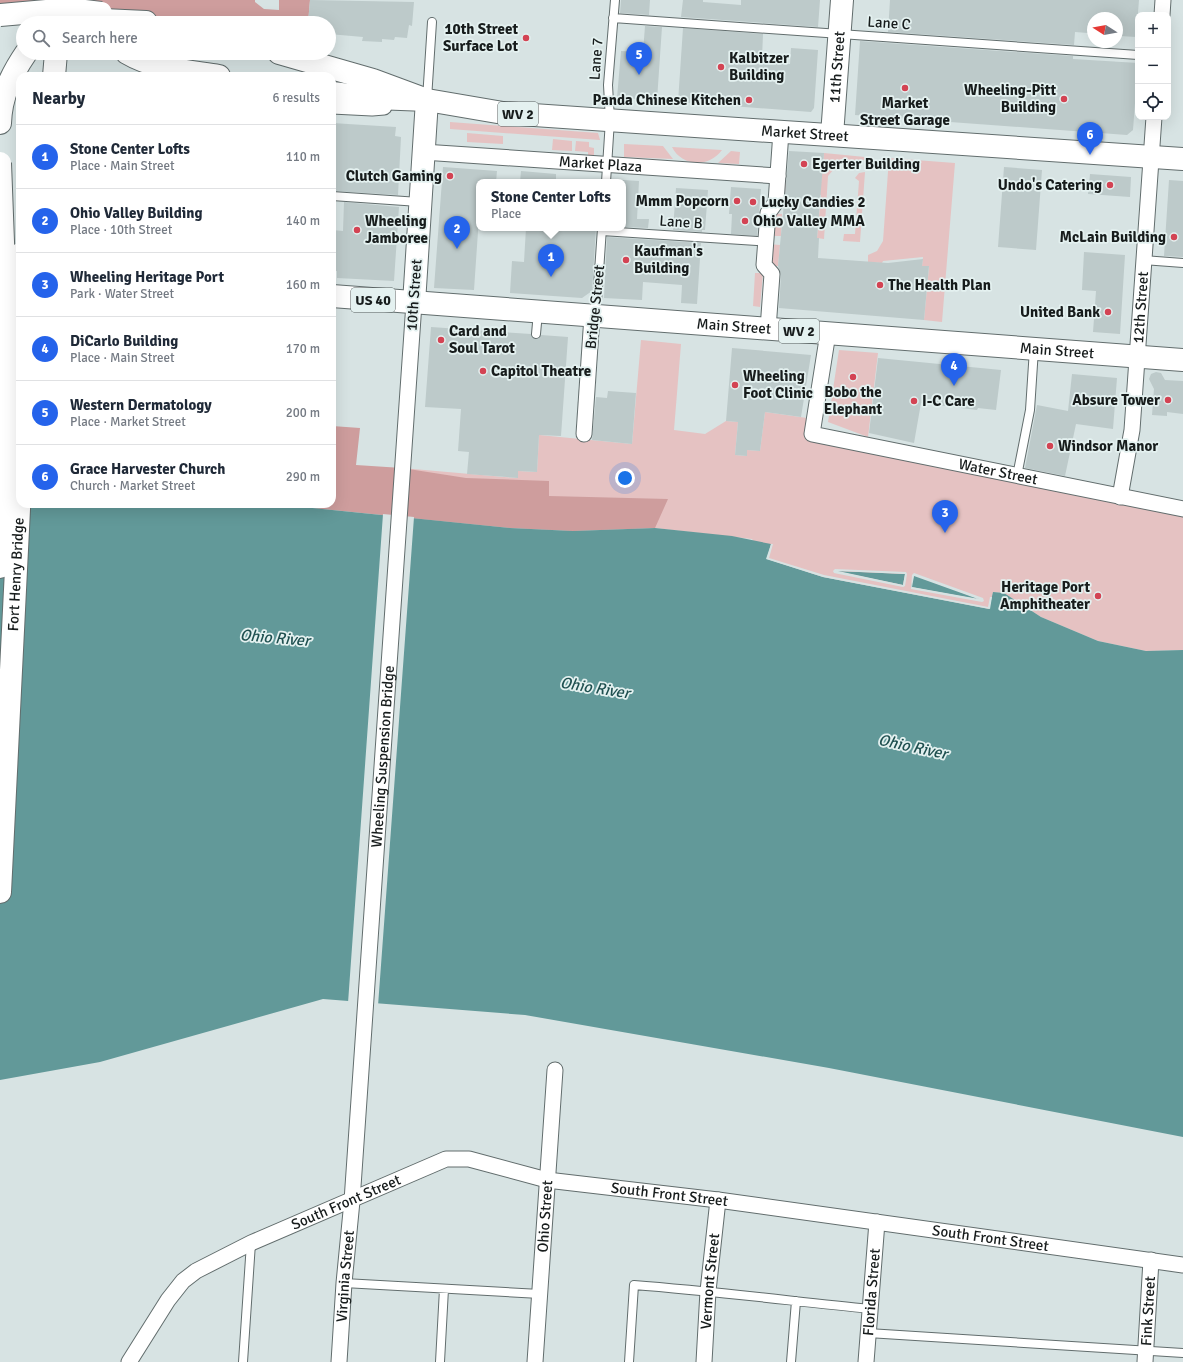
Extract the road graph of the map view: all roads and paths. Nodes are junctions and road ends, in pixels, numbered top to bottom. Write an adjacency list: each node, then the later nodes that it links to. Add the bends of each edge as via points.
1 (9, 0): 16 (main road)
2 (30, 0): 10 (main road)
3 (62, 0): 11 (main road)
4 (77, 0): 13 (main road)
5 (615, 0): 14 (lane, Lane 7)
6 (842, 0): 17 (main road, 11th Street)
7 (1163, 0): 8 (street)
8 (1162, 12)
9 (0, 15): 12 (main road, bridge, via 68,9)
10 (29, 16)
11 (60, 16)
12 (91, 16)
13 (96, 16)
14 (613, 18): 17 (lane, Lane C); 30 (lane, Lane 7, via 608,85)
15 (432, 22): 28 (lane)
16 (0, 24)
17 (839, 34): 18 (lane, Lane C); 34 (main road, 11th Street)
18 (1135, 55)
19 (23, 60): 32 (main road, via 6,88)
20 (28, 60): 24 (main road)
21 (55, 60): 25 (main road)
22 (142, 60): 26 (main road, via 165,68)
23 (303, 60): 28 (main road, Market Street, via 373,80)
24 (28, 72)
25 (54, 72)
26 (192, 72)
27 (336, 93): 28 (main road)
28 (427, 100): 29 (street, Market Street, via 372,108); 30 (main road, Market Street / WV 2, via 503,113); 35 (main road, 10th Street / US 40)
29 (336, 106)
30 (610, 120): 33 (main road, Market Street / WV 2); 39 (lane)
31 (1154, 120): 36 (street, 12th Street)
32 (0, 123)
33 (781, 132): 34 (main road, Market Street / WV 2); 40 (street)
34 (832, 135): 36 (main road, Market Street / WV 2)
35 (423, 152): 39 (street, Market Plaza); 43 (main road, 10th Street / US 40)
36 (1151, 156): 37 (main road, Market Street / WV 2); 47 (street, 12th Street)
37 (1183, 159)
38 (0, 163): 61 (main road, bridge)
39 (607, 165): 40 (street, Market Plaza); 41 (lane)
40 (778, 176): 54 (street, via 776,202 768,213 764,265 772,274)
41 (606, 179)
42 (336, 196): 43 (lane)
43 (420, 202): 50 (main road, 10th Street / US 40)
44 (602, 231): 52 (lane, Bridge Street, via 597,301)
45 (626, 231): 46 (lane, Lane B)
46 (757, 241)
47 (1143, 260): 48 (lane); 58 (street, 12th Street)
48 (1183, 263)
49 (336, 296): 50 (main road, Main Street / US 40)
50 (414, 303): 51 (main road, Main Street / WV 2); 60 (street, 10th Street)
51 (538, 312): 52 (main road, Main Street / WV 2); 56 (lane)
52 (592, 316): 54 (main road, Main Street / WV 2); 62 (street, Bridge Street)
53 (16, 322): 61 (main road, bridge)
54 (768, 329): 55 (main road, Main Street / WV 2)
55 (828, 333): 57 (main road, Main Street / WV 2); 63 (street, Water Street, via 812,434)
56 (536, 334)
57 (1034, 348): 58 (main road, Main Street / WV 2); 63 (lane, via 1030,410)
58 (1136, 356): 59 (main road, Main Street / WV 2); 65 (street, 12th Street, via 1132,430)
59 (1183, 360)
60 (408, 394): 70 (street, Wheeling Suspension Bridge)
61 (10, 425): 64 (main road)
62 (584, 434)
63 (1017, 476): 65 (street, Water Street)
64 (13, 491): 67 (main road, Fort Henry Bridge); 68 (main road, Fort Henry Bridge)
65 (1120, 496): 66 (street, Water Street)
66 (1183, 509)
67 (0, 567)
68 (0, 892)
69 (555, 1070): 71 (street, Ohio Street)
70 (357, 1120): 73 (street, Virginia Street)
71 (547, 1180): 72 (street, South Front Street); 73 (street, South Front Street, via 468,1159 446,1159); 81 (street, Ohio Street)
72 (718, 1200): 74 (street, South Front Street); 80 (street, Vermont Street)
73 (352, 1201): 75 (street, South Front Street); 78 (street, Virginia Street)
74 (876, 1222): 76 (street, South Front Street); 83 (street, Florida Street)
75 (251, 1243): 87 (street, South Front Street, via 196,1271 183,1282); 88 (lane)
76 (1151, 1260): 77 (street, South Front Street); 86 (street, Fink Street)
77 (1183, 1265)
78 (344, 1283): 79 (lane); 89 (street, Virginia Street)
79 (444, 1289): 81 (lane); 90 (lane)
80 (708, 1291): 82 (lane); 92 (lane, via 634,1285); 93 (street, Vermont Street)
81 (540, 1294): 91 (street, Ohio Street)
82 (796, 1301): 83 (lane); 94 (lane)
83 (870, 1308): 84 (street, Florida Street)
84 (868, 1333): 86 (lane); 95 (street, Florida Street)
85 (1183, 1352): 86 (lane)
86 (1145, 1356)
87 (129, 1362)
88 (244, 1362)
89 (339, 1362)
90 (440, 1362)
91 (535, 1362)
92 (629, 1362)
93 (704, 1362)
94 (791, 1362)
95 (866, 1362)

